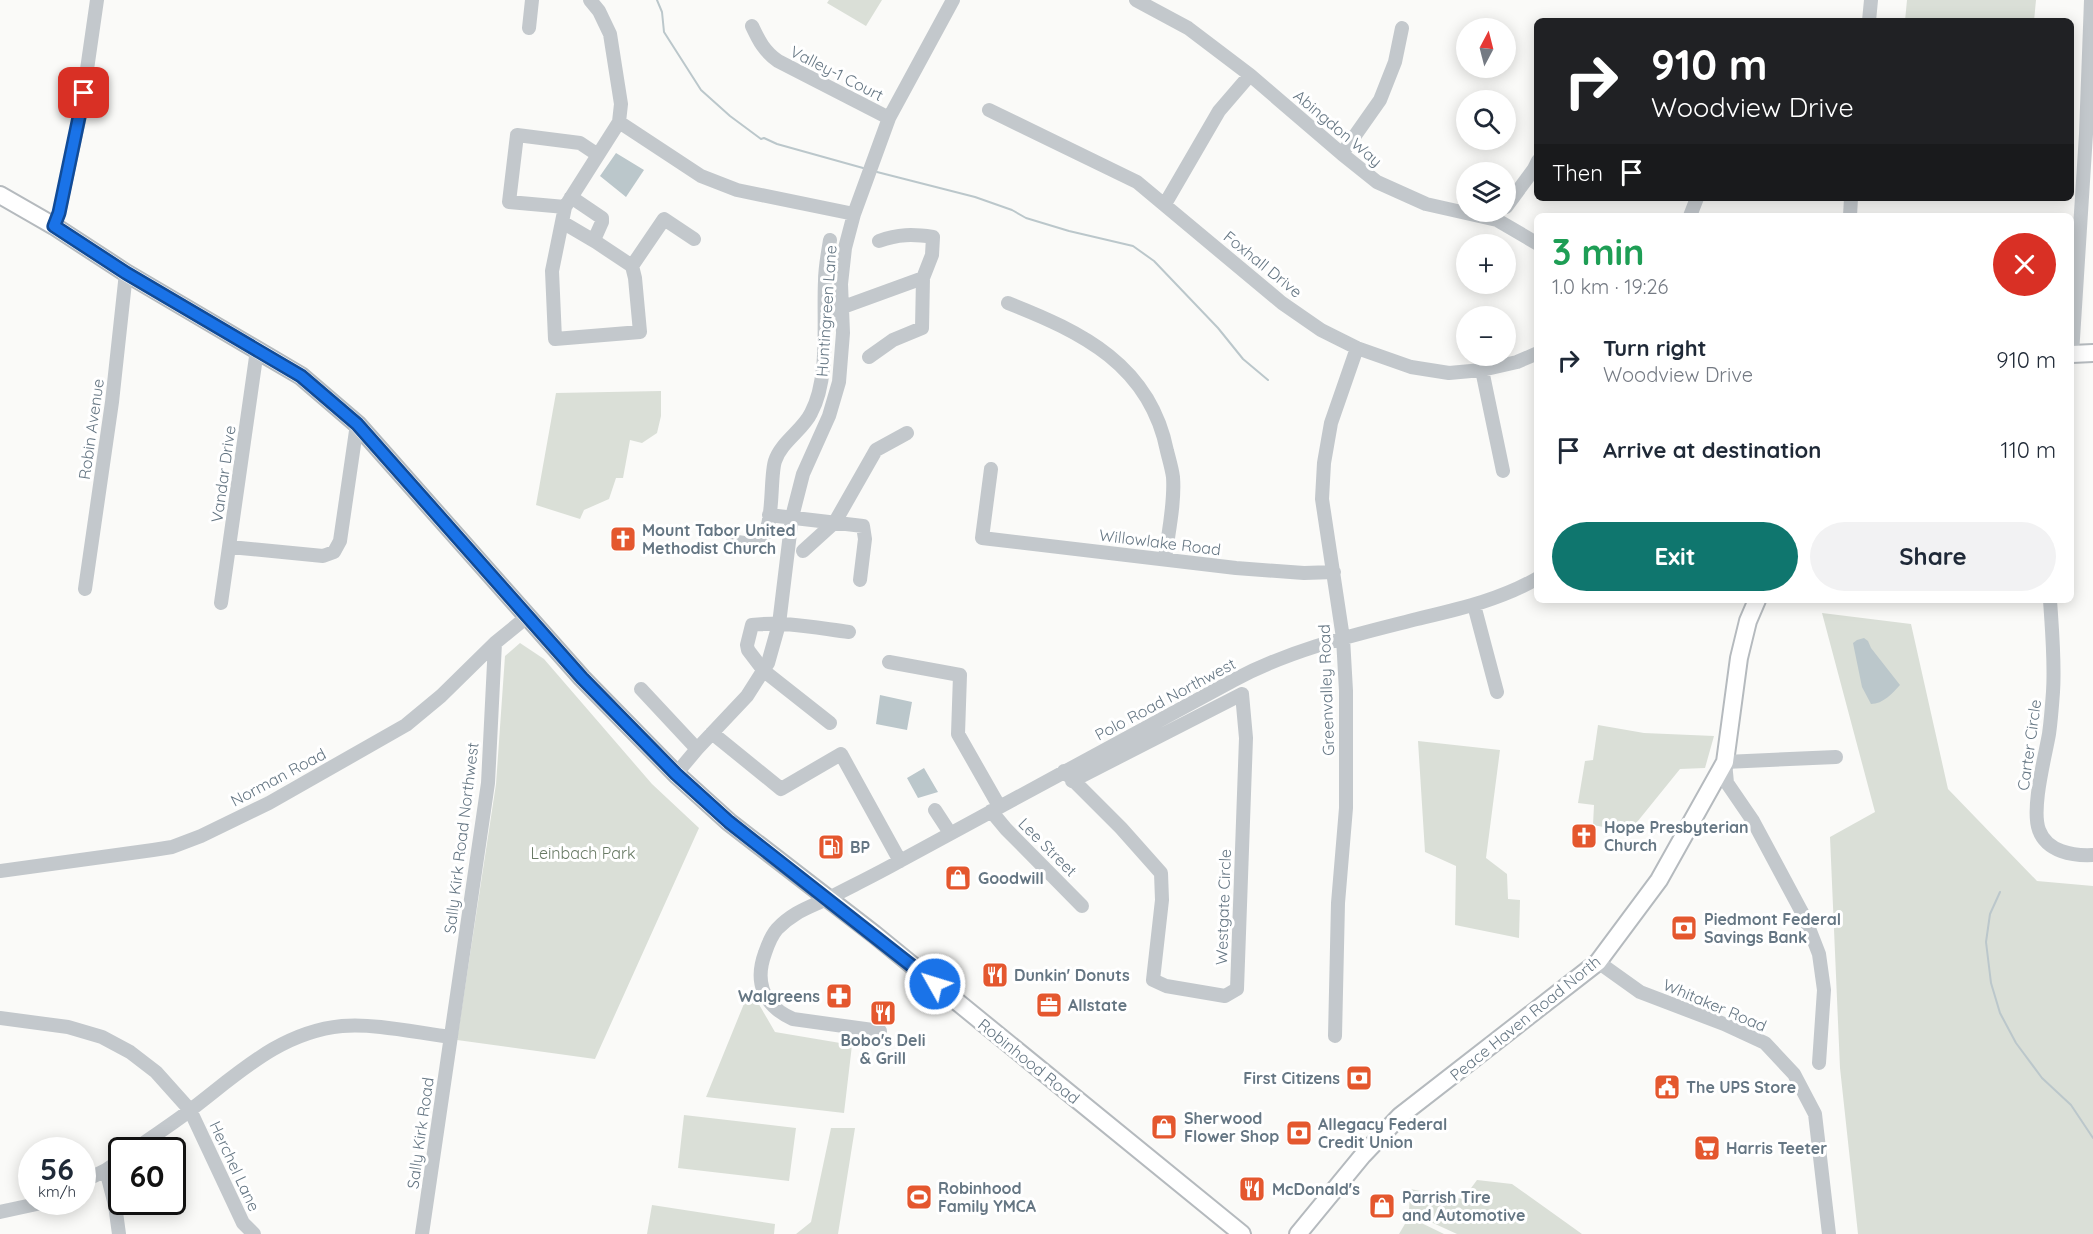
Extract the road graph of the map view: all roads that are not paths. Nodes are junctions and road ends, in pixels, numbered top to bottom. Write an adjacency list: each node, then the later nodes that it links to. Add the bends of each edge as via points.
1 (97, 0): 29 (street, via 81,111)
2 (532, 0): 10 (street)
3 (590, 0): 15 (street, via 610,33 621,104)
4 (953, 0): 14 (street, Huntingreen Lane)
5 (1136, 0): 12 (street, Abingdon Way, via 1188,28)
6 (1871, 0): 8 (street)
7 (2091, 0): 17 (street)
8 (1869, 18)
9 (752, 26): 14 (street, Valley-1 Court, via 760,44 778,61)
10 (529, 28)
11 (1402, 28): 18 (street, via 1395,62 1380,100)
12 (1250, 75): 18 (street, Abingdon Way); 24 (street, via 1219,111)
13 (989, 110): 24 (street, Foxhall Drive, via 1137,182)
14 (889, 118): 26 (street, Huntingreen Lane)
15 (619, 122): 19 (street); 26 (street, via 701,176 737,190)
16 (2074, 132): 17 (street)
17 (2086, 134): 41 (street)
18 (1342, 154): 25 (street, Abingdon Way, via 1377,182 1426,204)
19 (598, 155): 23 (street); 23 (street, via 580,143 517,135 509,202)
20 (1534, 169): 21 (street)
21 (1516, 193)
22 (0, 195): 29 (main road, Robinhood Road)
23 (568, 202): 27 (street); 31 (street, via 602,218)
24 (1165, 204): 42 (street, Foxhall Drive, via 1282,303 1321,330)
25 (1456, 209)
26 (854, 214): 39 (street, Huntingreen Lane, via 845,248)
27 (562, 222): 31 (street); 35 (street, via 552,271 555,339 640,332)
28 (1508, 222): 34 (street, Abingdon Way)
29 (54, 226): 36 (main road, Robinhood Road)
30 (694, 239): 35 (street, via 664,219)
31 (594, 240): 35 (street)
32 (830, 240): 40 (street)
33 (879, 241): 37 (street, via 916,234 933,237 932,255)
34 (1534, 241)
35 (632, 267)
36 (126, 273): 43 (main road, Robinhood Road); 63 (street, Robin Avenue)
37 (923, 278): 39 (street); 47 (street, via 922,328 893,340)
38 (1008, 303): 59 (street, via 1054,321 1107,354 1128,372 1149,400 1163,428 1173,477)
39 (841, 307): 40 (street); 54 (street, Huntingreen Lane, via 839,382 829,416 802,474)
40 (825, 314): 53 (street, via 825,352 817,395 811,414 775,460)
41 (2074, 323)
42 (1357, 348): 48 (street, Foxhall Drive, via 1411,367 1449,373); 60 (street, Greenvalley Road, via 1331,423 1324,463 1322,499)
43 (257, 350): 49 (main road, Robinhood Road, via 301,376); 57 (street, Vandar Drive)
44 (2093, 352): 45 (main road)
45 (2074, 354)
46 (1534, 355): 48 (street, Foxhall Drive)
47 (869, 357)
48 (1482, 370): 52 (street)
49 (357, 424): 57 (street, via 340,541 334,552 323,556); 68 (main road, Robinhood Road)
50 (907, 433): 55 (street, via 876,450)
51 (991, 469): 59 (street, Willowlake Road, via 982,538)
52 (1503, 471)
53 (769, 514): 54 (street); 56 (street, via 766,532 757,543)
54 (792, 517): 55 (street); 69 (street, Huntingreen Lane)
55 (836, 522): 58 (street); 61 (street, via 863,526)
56 (733, 541)
57 (230, 547): 64 (street, Vandar Drive)
58 (803, 551)
59 (1165, 559): 60 (street, Willowlake Road, via 1304,573)
60 (1334, 572): 71 (street, Greenvalley Road)
61 (860, 580)
62 (1534, 580): 67 (street, Polo Road Northwest)
63 (86, 589)
64 (221, 603)
65 (1756, 603): 83 (main road, Peace Haven Road North, via 1739,658)
66 (2050, 603): 89 (street, Carter Circle, via 2053,689 2036,807 2038,829 2060,851)
67 (1474, 605): 71 (street, Polo Road Northwest); 77 (street)
68 (528, 616): 72 (street, Norman Road); 84 (main road, Robinhood Road)
69 (779, 624): 70 (street); 74 (street, Huntingreen Lane); 74 (street, via 752,625 748,650)
70 (849, 632)
71 (1343, 638): 75 (street, Polo Road Northwest, via 1289,654); 97 (street, Greenvalley Road, via 1346,807 1338,903)
72 (495, 643): 91 (street, Norman Road, via 406,724 269,803 201,836 172,847); 98 (street, Sally Kirk Road Northwest, via 488,783)
73 (889, 662): 86 (street, Lee Street, via 960,675 958,734)
74 (764, 671): 79 (street); 80 (street, Huntingreen Lane, via 747,696)
75 (1234, 680): 78 (street); 85 (street, Polo Road Northwest)
76 (641, 689): 81 (street)
77 (1497, 692)
78 (1242, 694): 85 (street); 85 (street, Westgate Circle, via 1246,738 1237,989 1225,996 1166,986 1153,980 1162,900 1161,873)
79 (830, 723)
80 (712, 733): 81 (street, Huntingreen Lane); 90 (street, via 781,789 841,754)
81 (697, 749): 84 (street, Huntingreen Lane)
82 (1836, 757): 83 (street)
83 (1725, 762): 94 (main road, Peace Haven Road North, via 1659,880); 99 (street, via 1726,783 1753,821 1805,918 1819,954 1824,990)
84 (676, 774): 92 (main road, Robinhood Road, via 729,822)
85 (1068, 776): 86 (street, Polo Road Northwest)
86 (995, 809): 88 (street, Polo Road Northwest); 93 (street, Lee Street, via 1006,829)
87 (935, 810): 88 (street)
88 (950, 833): 90 (street, Polo Road Northwest)
89 (2093, 855)
90 (900, 861): 92 (street, Polo Road Northwest)
91 (0, 871)
92 (828, 898): 96 (street, Polo Road Northwest, via 796,913 771,937 761,971 766,998 776,1010 794,1019); 109 (main road, Robinhood Road)
93 (1082, 906)
94 (1598, 962): 110 (main road, Peace Haven Road North, via 1400,1116); 111 (street, Whitaker Road, via 1641,992 1766,1043 1794,1074 1815,1114)
95 (0, 1018): 100 (street, Herchel Lane, via 68,1027 102,1037 156,1072)
96 (880, 1031)
97 (1335, 1036)
98 (451, 1037): 100 (street, via 362,1026 342,1026 295,1037 255,1060); 108 (street, Sally Kirk Road)
99 (1819, 1064)
100 (190, 1110): 101 (street); 107 (street, Herchel Lane, via 243,1223)
101 (152, 1137)
102 (106, 1170): 103 (street); 106 (street)
103 (96, 1175)
104 (18, 1208): 105 (street)
105 (0, 1212)
106 (119, 1234)
107 (254, 1234)
108 (422, 1234)
109 (1242, 1234)
110 (1298, 1234)
111 (1829, 1234)

